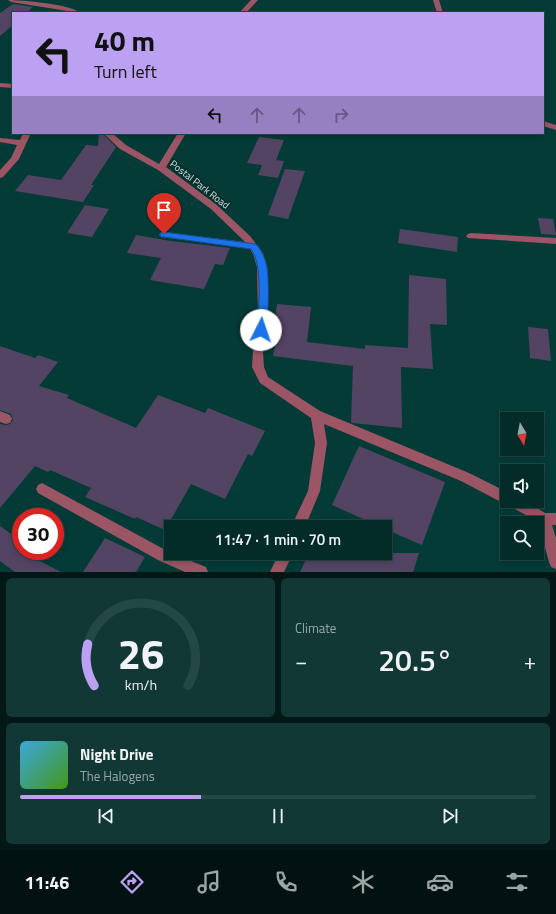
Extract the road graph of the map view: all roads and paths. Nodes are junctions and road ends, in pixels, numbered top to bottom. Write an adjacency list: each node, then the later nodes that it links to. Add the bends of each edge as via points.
1 (11, 0): 4 (street)
2 (255, 0): 5 (street)
3 (436, 0): 6 (street)
4 (76, 12)
5 (243, 12)
6 (440, 12)
7 (0, 85): 8 (street)
8 (12, 86)
9 (544, 123): 10 (street)
10 (556, 128)
11 (27, 134): 15 (street)
12 (108, 134): 16 (street, via 123,147)
13 (181, 134): 16 (street, Postal Park Road)
14 (0, 140): 15 (street)
15 (22, 144): 17 (street, via 15,159)
16 (161, 168): 21 (street, Postal Park Road, via 214,207)
17 (0, 175)
18 (164, 234): 21 (street)
19 (471, 236): 20 (street)
20 (556, 241)
21 (253, 246): 22 (street, Postal Park Road, via 262,267 263,318 258,367 264,380)
22 (316, 415): 24 (street, Postal Park Road, via 465,477); 29 (street, via 321,443 314,491)
23 (42, 489): 33 (street, via 163,555)
24 (500, 495)
25 (525, 508): 26 (street)
26 (538, 516)
27 (544, 519): 28 (street)
28 (556, 519)
29 (301, 520)
30 (544, 523): 32 (street)
31 (283, 560): 34 (street)
32 (556, 562)
33 (202, 572)
34 (277, 572)

